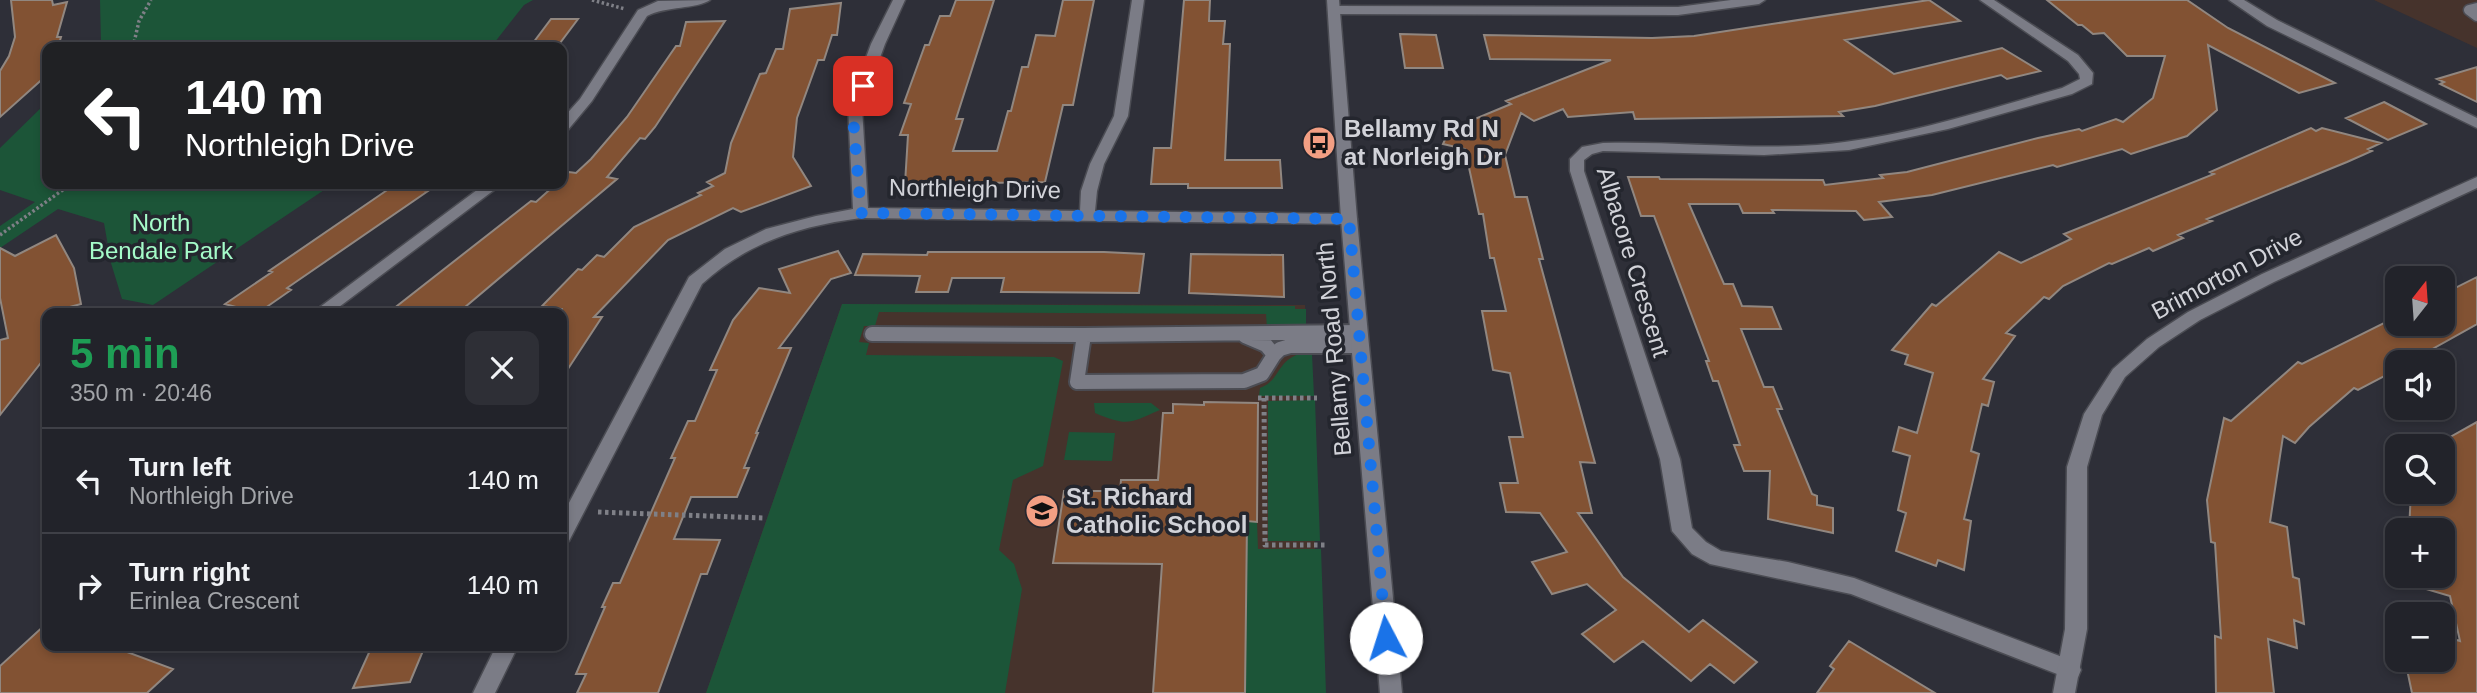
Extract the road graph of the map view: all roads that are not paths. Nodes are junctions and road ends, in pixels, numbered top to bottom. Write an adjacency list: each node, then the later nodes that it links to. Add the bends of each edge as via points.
1 (704, 0): 10 (street, via 658,5 642,13)
2 (899, 0): 14 (street, via 855,107)
3 (1138, 0): 15 (street, via 1121,116 1097,164)
4 (1759, 0): 7 (street, via 1668,11)
5 (1986, 0): 25 (street, Albacore Crescent, via 2073,58 2087,81 2067,91 1866,143 1783,150 1604,147 1587,150 1577,159 1577,171 1670,460 1682,531 1717,558 1854,586)
6 (2235, 0): 11 (street, via 2272,23)
7 (1333, 5): 16 (street, Bellamy Road North)
8 (2477, 8): 9 (lane, via 2469,10)
9 (2477, 16)
10 (567, 122)
11 (2477, 124)
12 (2477, 182): 25 (street, Brimorton Drive, via 2194,316 2119,373 2093,414 2077,467 2076,629)
13 (487, 189): 17 (street)
14 (861, 213): 15 (street, Northleigh Drive); 23 (street, Northleigh Drive, via 796,224 759,237 731,251 702,274 682,303)
15 (1087, 217): 16 (street, Northleigh Drive)
16 (1349, 219): 21 (street, Bellamy Road North)
17 (327, 308)
18 (872, 334): 20 (lane)
19 (1242, 334): 20 (lane); 21 (lane); 22 (lane, via 1261,341)
20 (1084, 335): 22 (lane, via 1077,382 1244,381 1262,374)
21 (1359, 339): 22 (lane, via 1290,346); 27 (street, Bellamy Road North)
22 (1274, 355)
23 (567, 525)
24 (505, 651): 26 (street)
25 (2070, 670): 28 (street, Brimorton Drive)
26 (484, 693)
27 (1391, 693)
28 (2064, 693)

